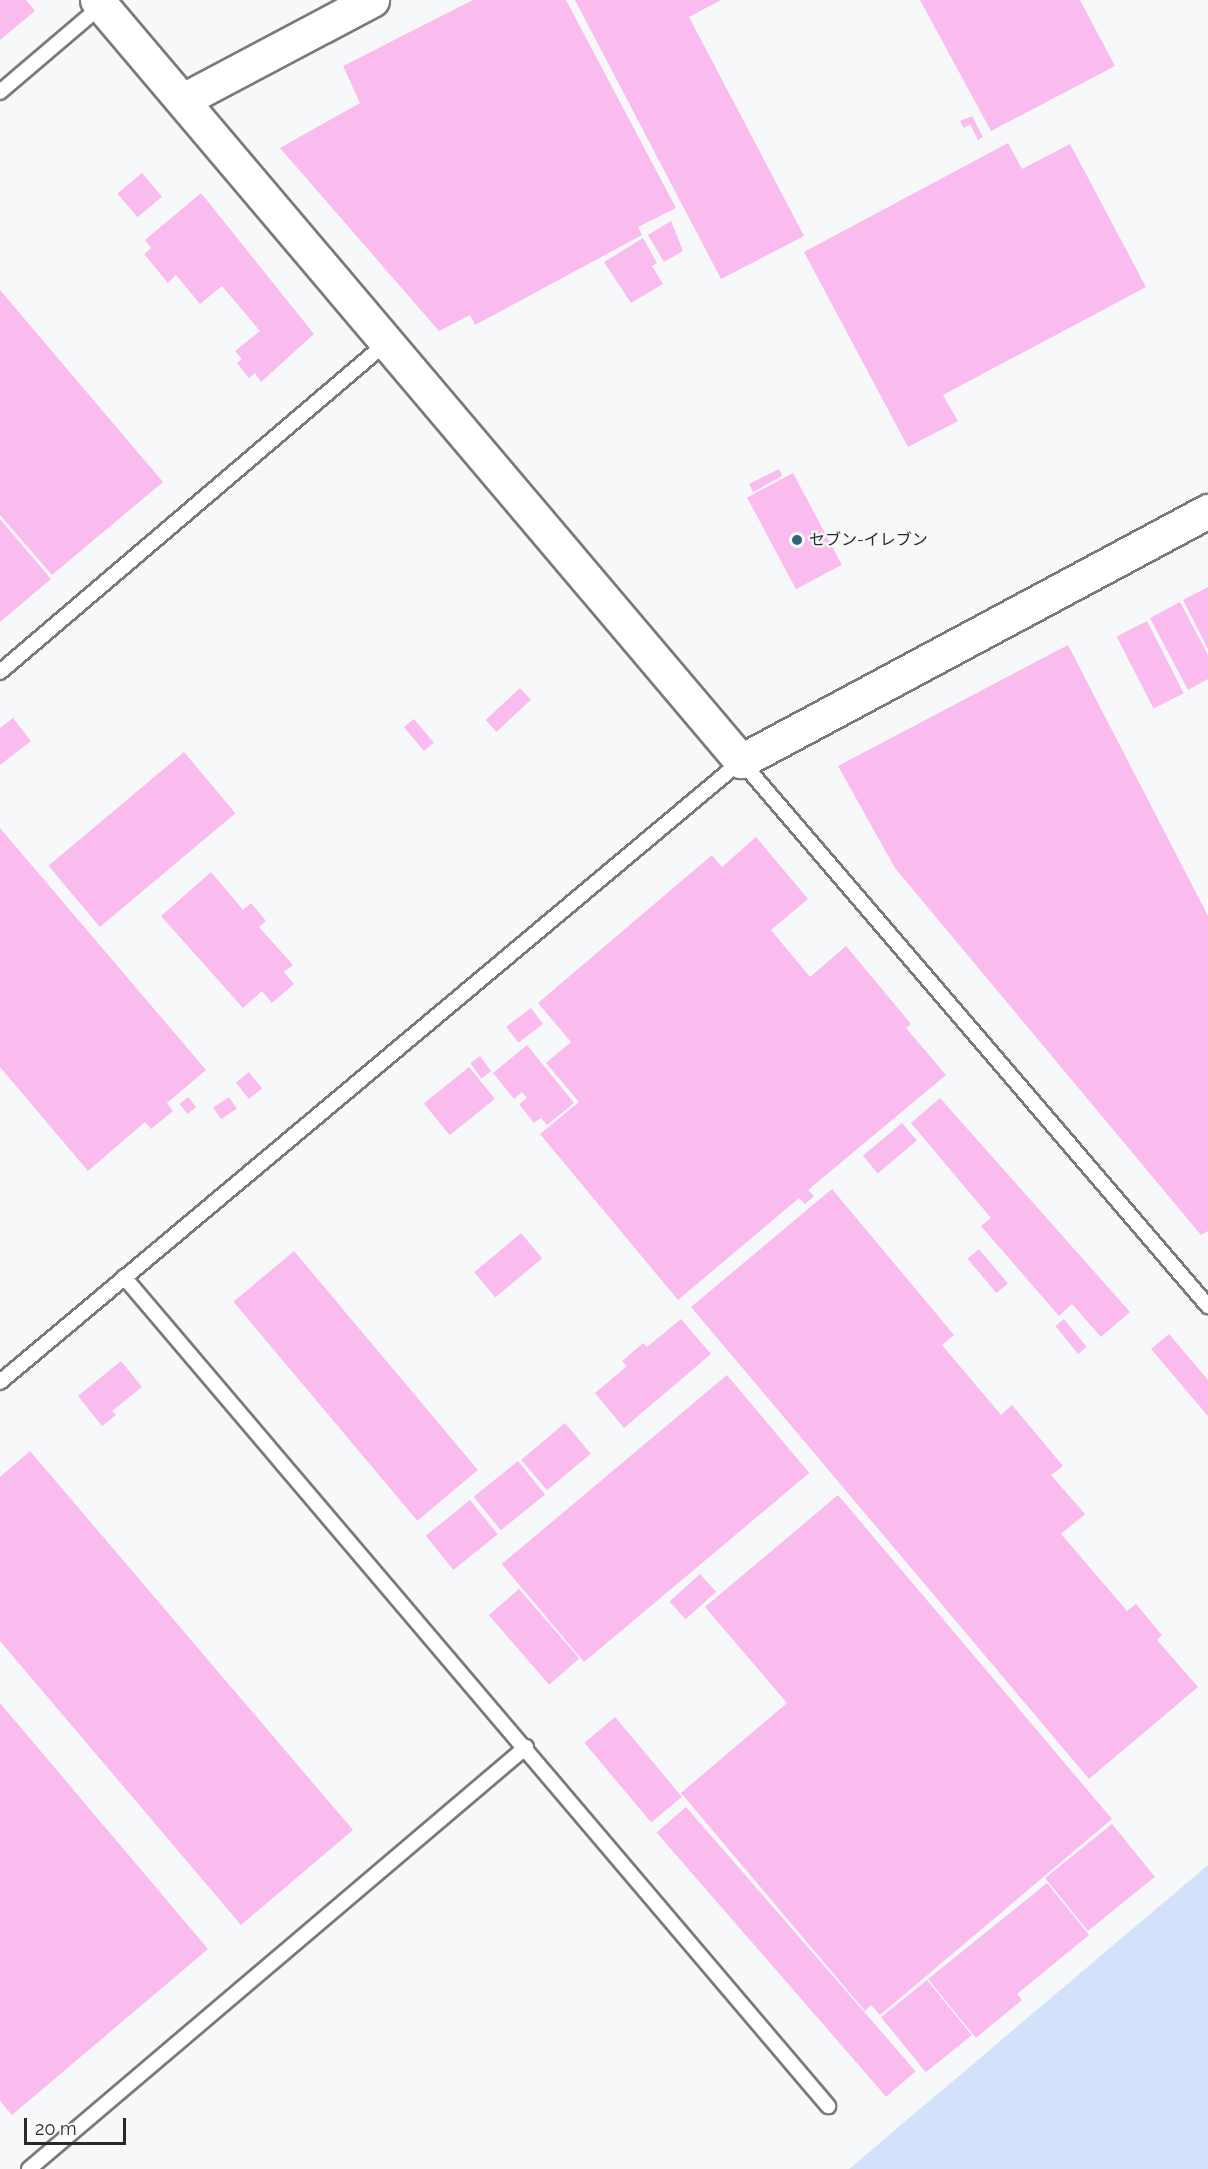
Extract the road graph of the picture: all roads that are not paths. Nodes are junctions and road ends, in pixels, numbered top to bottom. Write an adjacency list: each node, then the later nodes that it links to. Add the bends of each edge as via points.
1 (372, 0): 4 (street)
2 (99, 3): 3 (lane); 4 (street)
3 (0, 92)
4 (183, 100): 5 (street)
5 (386, 343): 7 (lane); 8 (street)
6 (1208, 511): 8 (street)
7 (0, 672)
8 (741, 761): 9 (lane); 10 (lane)
9 (124, 1277): 11 (lane); 12 (lane)
10 (1208, 1306)
11 (0, 1382)
12 (526, 1747): 13 (lane); 14 (lane)
13 (828, 2106)
14 (29, 2169)

